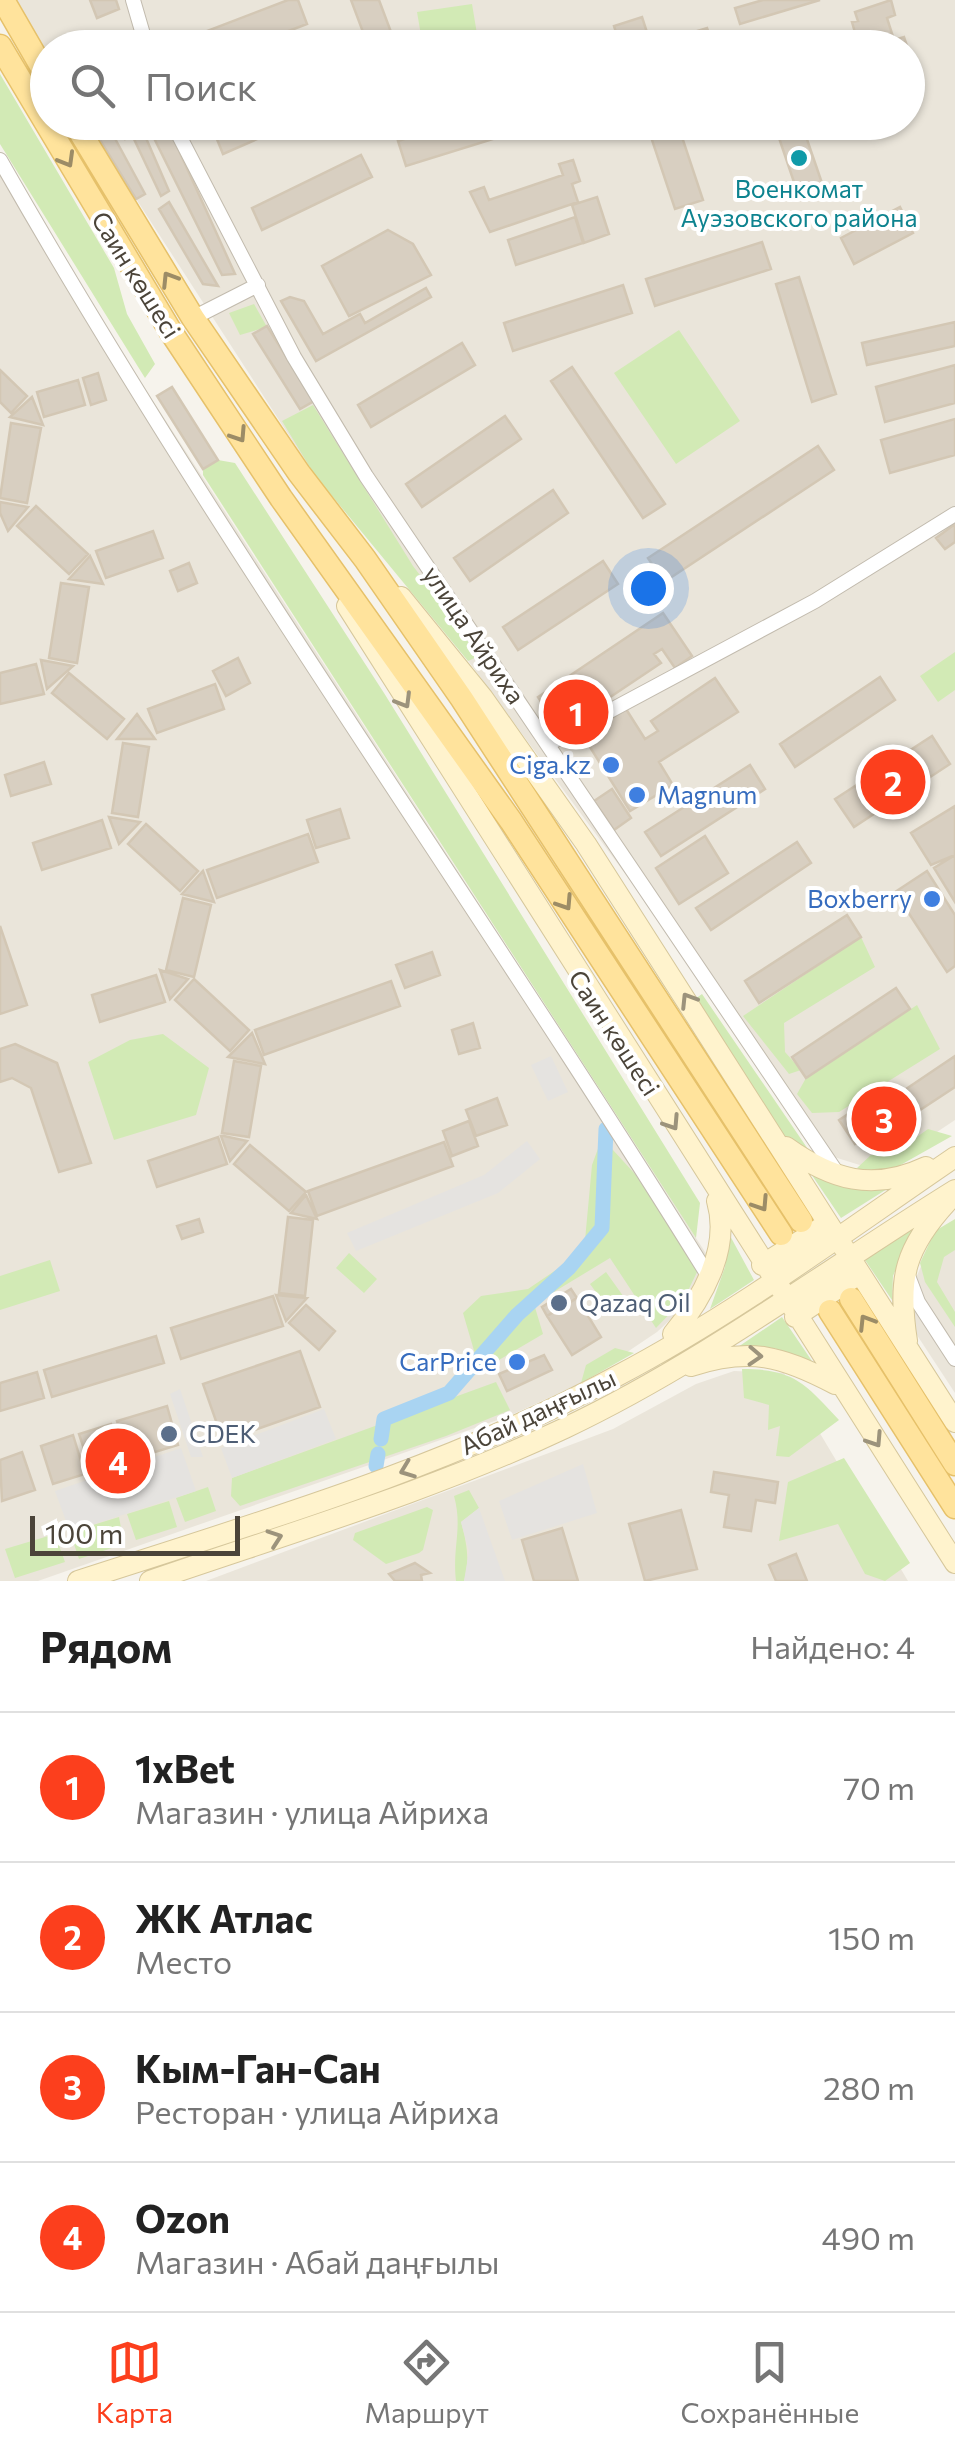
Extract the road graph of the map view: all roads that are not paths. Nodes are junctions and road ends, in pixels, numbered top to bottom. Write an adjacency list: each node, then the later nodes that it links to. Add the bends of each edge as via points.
1 (3, 0): 5 (main road)
2 (133, 0): 3 (street)
3 (141, 30)
4 (0, 46): 6 (main road, Саин көшесі, one-way to 6)
5 (30, 47)
6 (30, 96)
7 (56, 140): 13 (main road, Саин көшесі, one-way to 13)
8 (85, 140): 12 (main road, Саин көшесі, one-way to 8)
9 (182, 140): 11 (street, улица Айриха)
10 (0, 160): 28 (street, via 243,556)
11 (258, 284): 12 (street); 16 (street, улица Айриха, via 366,476)
12 (193, 318): 15 (main road, Саин көшесі, via 298,473)
13 (281, 498): 15 (main road, Саин көшесі, one-way to 15, via 791,1228 472,714); 22 (main road, Саин көшесі, one-way to 22)
14 (955, 514): 16 (street, via 815,602)
15 (366, 559): 18 (main road, Саин көшесі, via 428,626)
16 (548, 744): 17 (street, улица Айриха)
17 (605, 831): 18 (street); 21 (street, улица Айриха)
18 (586, 844): 19 (main road, Саин көшесі, one-way to 18)
19 (778, 1141): 21 (main road); 24 (main road, Саин көшесі)
20 (955, 1156): 21 (main road, via 888,1180); 24 (main road)
21 (841, 1178)
22 (712, 1184): 27 (main road, Саин көшесі); 28 (main road, via 720,1226)
23 (955, 1192): 25 (main road, Абай даңғылы); 26 (main road)
24 (832, 1231): 25 (main road, Саин көшесі); 27 (main road, Абай даңғылы)
25 (854, 1265): 29 (main road, Абай даңғылы); 30 (main road, Саин көшесі)
26 (905, 1266): 30 (main road); 32 (street, via 918,1302)
27 (767, 1273): 29 (main road, Саин көшесі); 31 (main road, Абай даңғылы)
28 (710, 1277): 31 (main road, via 695,1308)
29 (790, 1308): 33 (main road, Абай даңғылы); 34 (main road, Саин көшесі)
30 (908, 1348): 35 (main road, Саин көшесі)
31 (657, 1352): 39 (main road, Абай даңғылы, one-way to 39, via 466,1447)
32 (955, 1359)
33 (666, 1374): 34 (main road, one-way to 34, via 745,1354 784,1358); 40 (main road, Абай даңғылы, one-way to 33, via 473,1468)
34 (840, 1386): 38 (main road, Саин көшесі, one-way to 38)
35 (955, 1422)
36 (955, 1464): 37 (main road, one-way to 37, via 840,1304)
37 (955, 1507)
38 (955, 1563)
39 (78, 1581)
40 (150, 1581)

